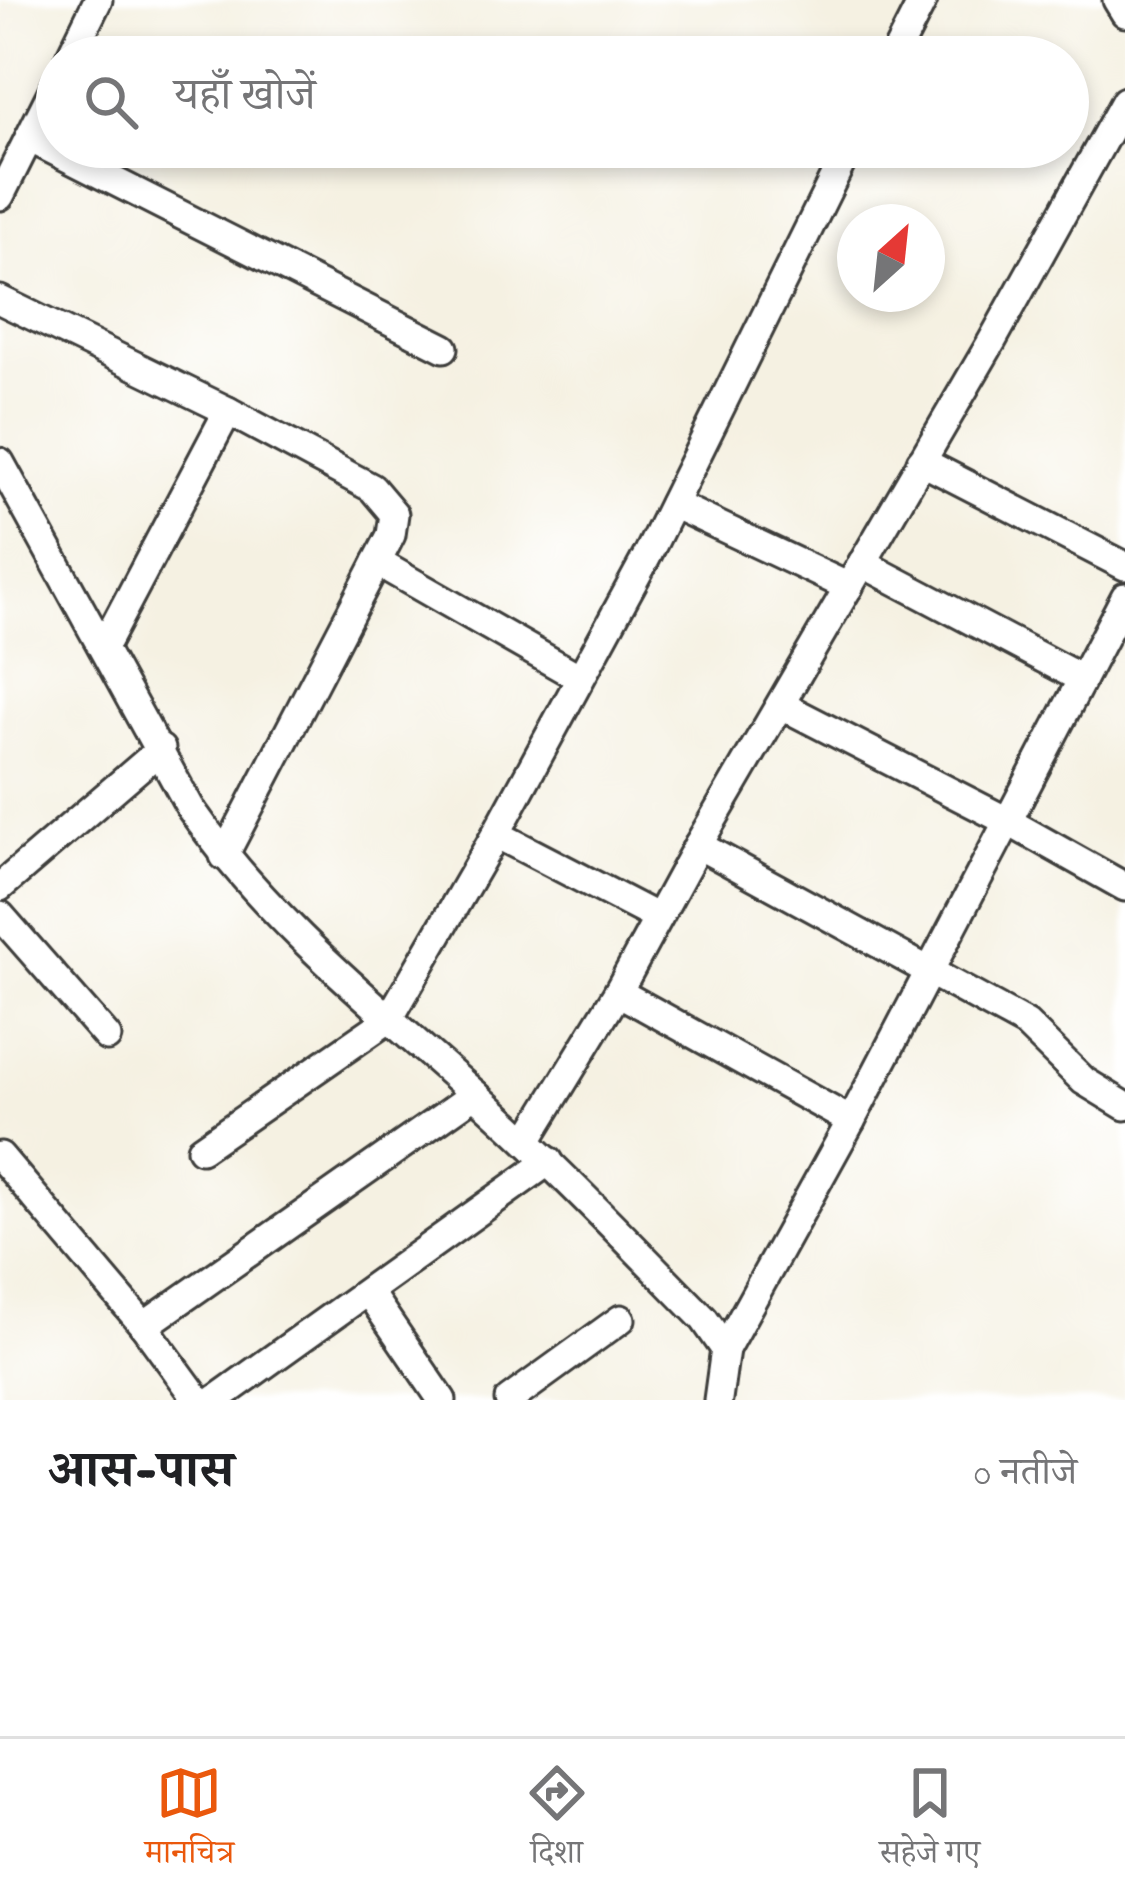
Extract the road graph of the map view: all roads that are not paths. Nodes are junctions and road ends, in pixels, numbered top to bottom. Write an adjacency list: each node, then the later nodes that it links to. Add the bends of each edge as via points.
1 (98, 0): 5 (street)
2 (923, 0): 6 (street)
3 (1117, 0): 4 (street)
4 (1125, 13)
5 (80, 36)
6 (905, 36)
7 (1125, 101): 11 (street)
8 (36, 124): 9 (street)
9 (29, 138): 10 (street); 15 (street)
10 (36, 142)
11 (1089, 166)
12 (88, 168): 17 (street)
13 (839, 168): 21 (street)
14 (1088, 168): 19 (street)
15 (0, 196)
16 (0, 300): 18 (street)
17 (444, 348)
18 (228, 411): 22 (street, via 386,502 394,514 391,535); 26 (street)
19 (921, 461): 23 (street); 24 (street)
20 (0, 462): 26 (street)
21 (674, 504): 24 (street); 27 (street)
22 (377, 562): 27 (street); 34 (street)
23 (1125, 566)
24 (855, 575): 28 (street); 29 (street)
25 (1125, 597): 28 (street)
26 (104, 646): 30 (street)
27 (580, 678): 32 (street)
28 (1082, 679): 31 (street)
29 (781, 705): 31 (street); 33 (street)
30 (161, 749): 34 (street); 35 (street)
31 (1009, 822): 36 (street); 39 (street)
32 (496, 834): 38 (street); 41 (street)
33 (698, 845): 38 (street); 39 (street)
34 (224, 856): 41 (street)
35 (5, 873)
36 (1125, 887)
37 (0, 915): 42 (street)
38 (658, 918): 40 (street)
39 (929, 971): 44 (street, via 1027,1024 1084,1081); 45 (street)
40 (618, 992): 45 (street); 46 (street)
41 (388, 1019): 43 (street); 47 (street)
42 (107, 1037)
43 (475, 1094): 46 (street); 52 (street)
44 (1125, 1106)
45 (851, 1121): 53 (street)
46 (527, 1142): 49 (street)
47 (201, 1148)
48 (0, 1156): 52 (street)
49 (549, 1161): 50 (street); 53 (street)
50 (369, 1293): 55 (street); 56 (street)
51 (621, 1318): 57 (street)
52 (143, 1326): 54 (street)
53 (725, 1348): 58 (street)
54 (198, 1400)
55 (215, 1400)
56 (442, 1400)
57 (509, 1400)
58 (718, 1400)

